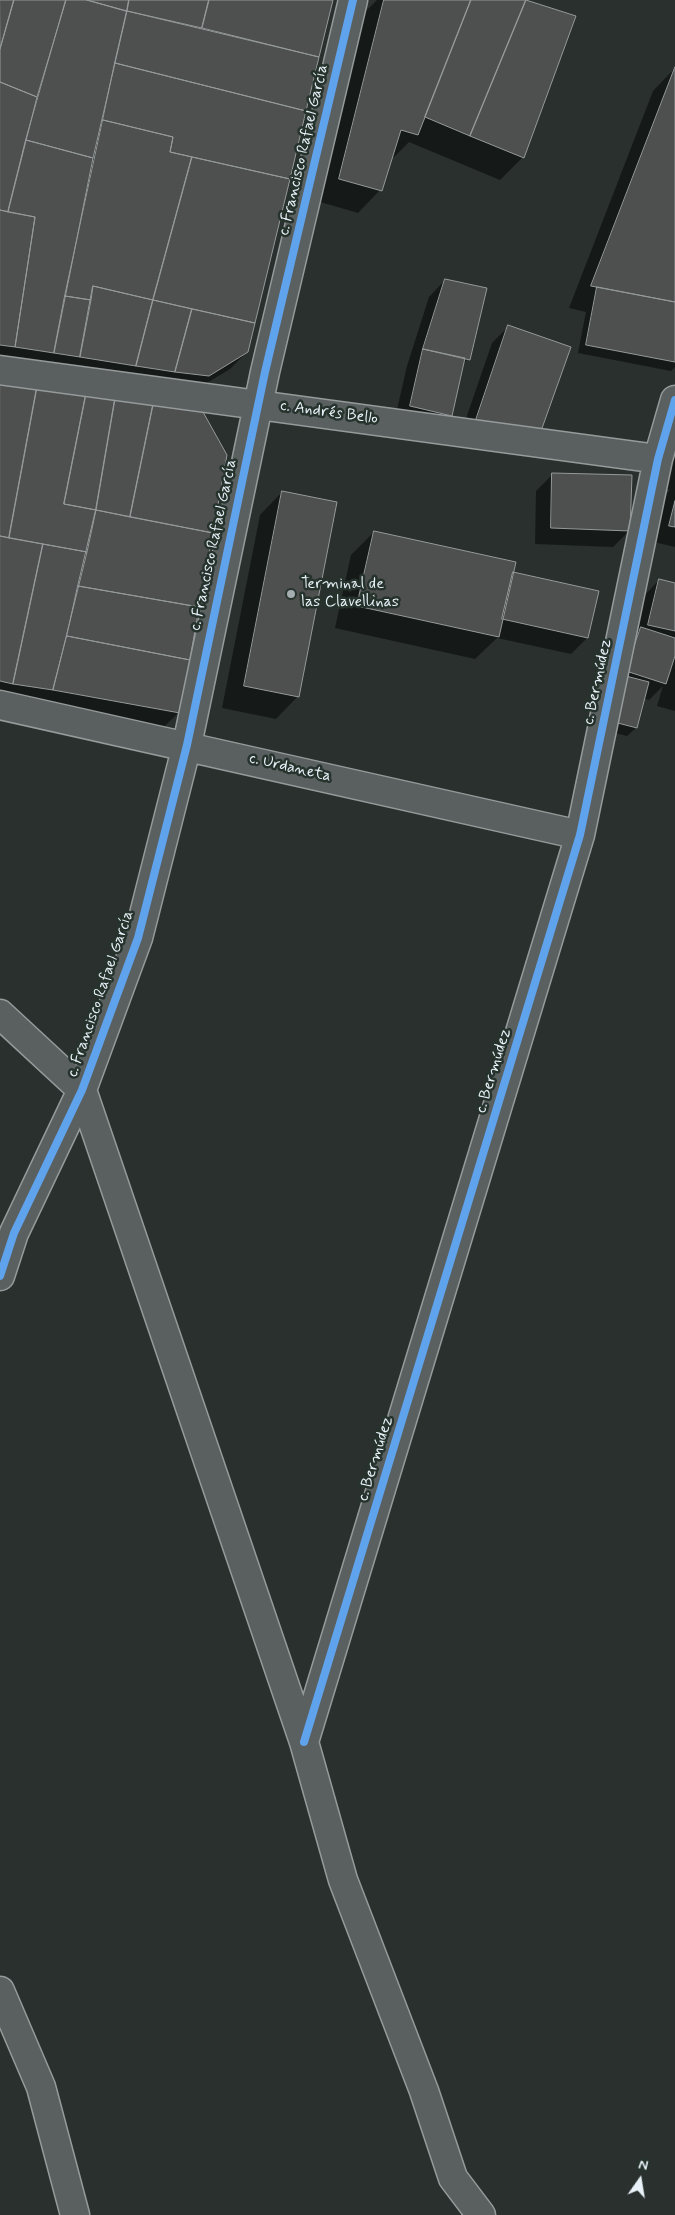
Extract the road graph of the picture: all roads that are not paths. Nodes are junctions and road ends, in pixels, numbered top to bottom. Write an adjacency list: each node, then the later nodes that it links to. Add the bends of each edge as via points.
1 (354, 0): 4 (street, c. Francisco Rafael García)
2 (0, 370): 4 (street, c. Andrés Bello)
3 (675, 400): 5 (street, c. Bermúdez)
4 (258, 404): 5 (street, c. Andrés Bello); 7 (street, c. Francisco Rafael García)
5 (658, 459): 8 (street, c. Bermúdez)
6 (0, 705): 7 (street, c. Urdaneta)
7 (187, 745): 8 (street, c. Urdaneta); 10 (street, c. Francisco Rafael García, via 138,938)
8 (580, 835): 12 (street, c. Bermúdez)
9 (0, 1014): 10 (street)
10 (82, 1090): 11 (street, c. Francisco Rafael García, via 14,1233); 12 (street)
11 (0, 1276)
12 (304, 1742): 15 (street, via 343,1880 424,2091 452,2178)
13 (2, 2000): 14 (street, via 41,2087)
14 (75, 2215)
15 (481, 2215)

